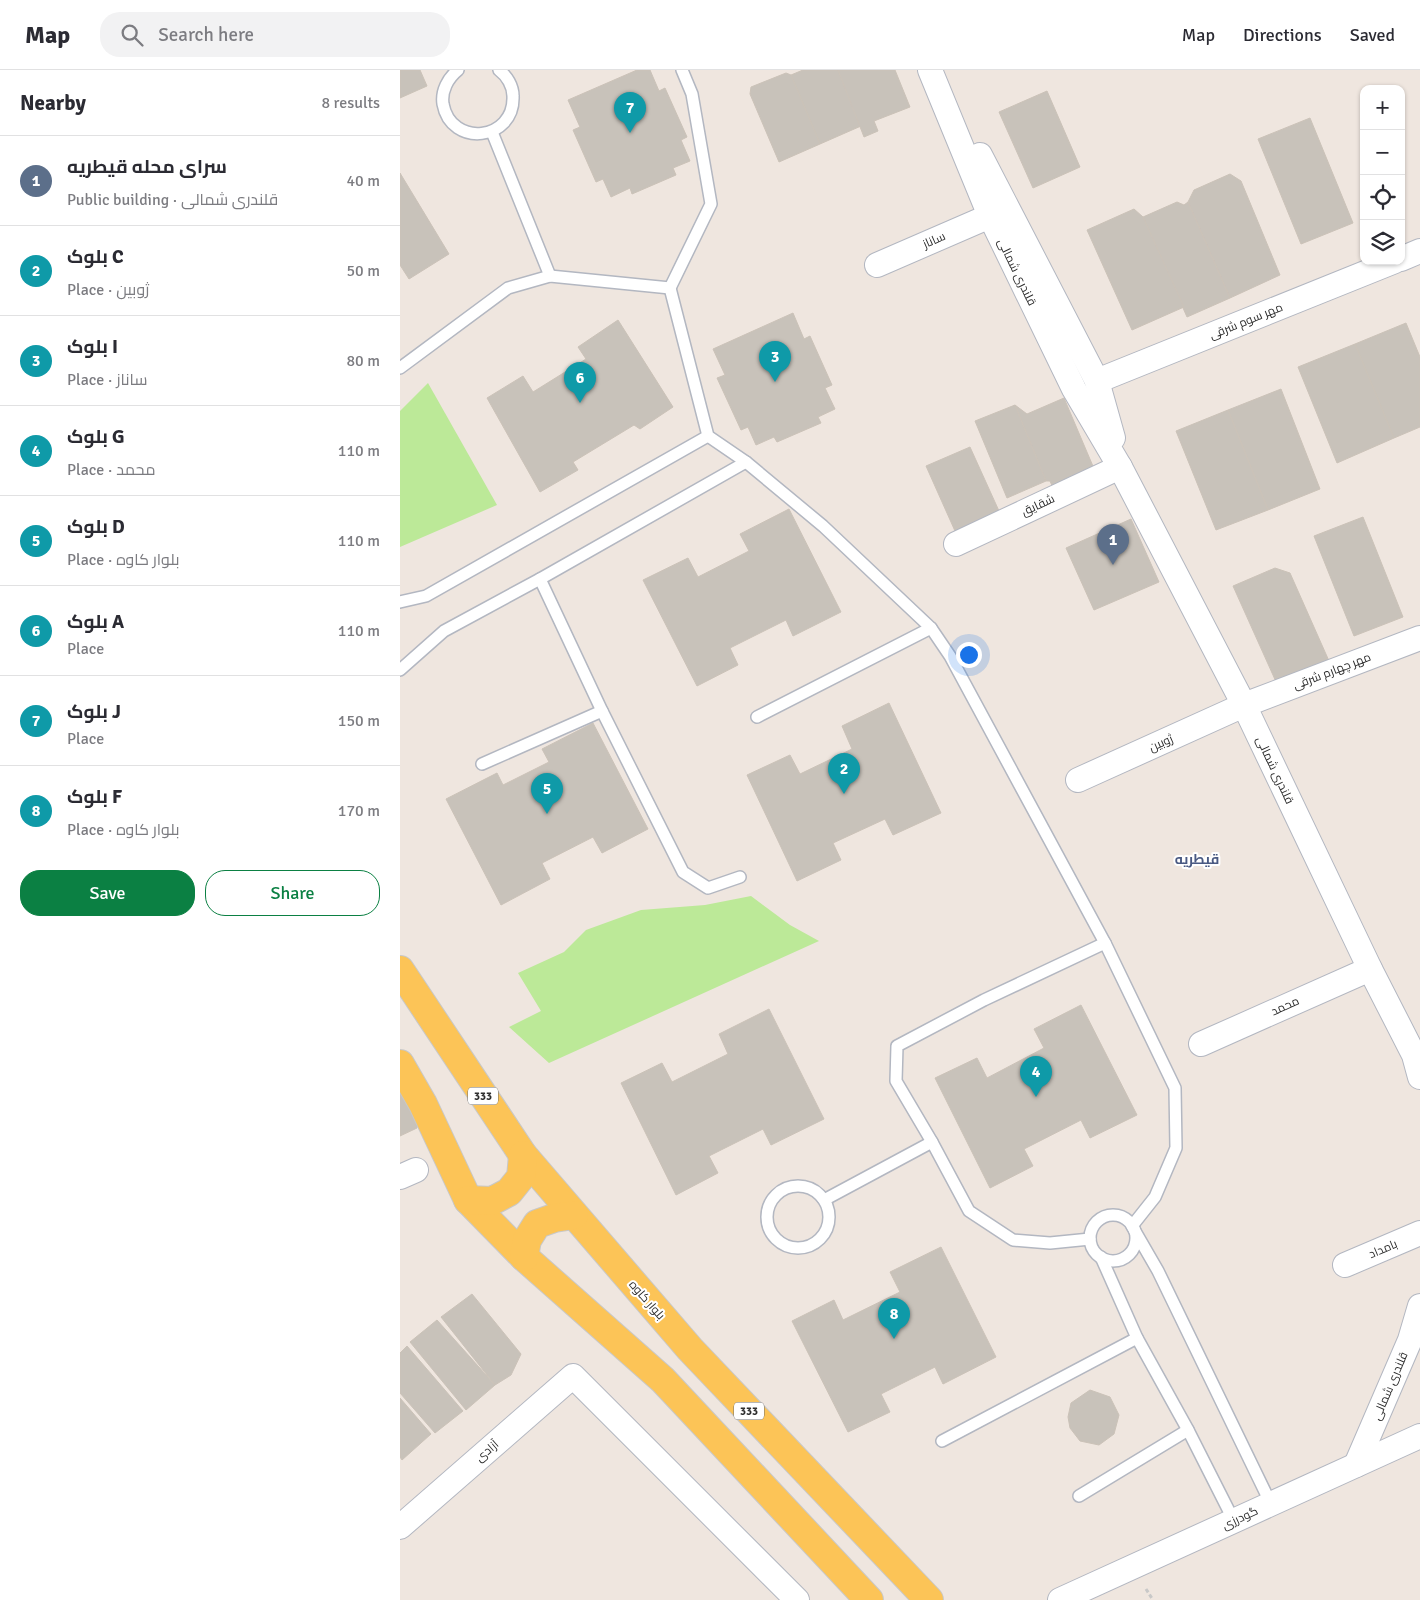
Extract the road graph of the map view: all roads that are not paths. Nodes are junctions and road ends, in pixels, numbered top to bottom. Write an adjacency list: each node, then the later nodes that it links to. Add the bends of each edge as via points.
1 (458, 70): 6 (lane, via 448,80 442,102 451,122 470,133)
2 (499, 70): 6 (lane, via 509,80 514,104 510,116)
3 (682, 70): 13 (lane, via 692,94 711,204)
4 (930, 70): 7 (street, قلندری شمالی)
5 (934, 70): 15 (street, قلندری شمالی)
6 (492, 132): 12 (lane)
7 (990, 216): 10 (street, ساناز); 18 (street, قلندری شمالی, via 1074,389)
8 (1420, 251): 9 (street)
9 (1405, 257)
10 (877, 265)
11 (1385, 265): 15 (street, مهر سوم شرقی)
12 (550, 276): 13 (lane); 14 (lane, via 508,288)
13 (670, 288): 16 (lane)
14 (400, 368)
15 (1097, 380): 18 (street, قلندری شمالی)
16 (708, 436): 17 (lane); 21 (lane, via 426,596)
17 (746, 462): 20 (lane); 22 (lane, via 823,526)
18 (1120, 467): 19 (street, شقایق); 25 (street, قلندری شمالی)
19 (956, 544)
20 (540, 579): 24 (lane, via 444,631); 26 (lane)
21 (400, 602)
22 (931, 628): 27 (lane); 31 (lane, via 950,656)
23 (1420, 638): 25 (street, مهر چهارم شرقی)
24 (400, 670)
25 (1244, 705): 29 (street, ژوبین); 32 (street, قلندری شمالی)
26 (602, 711): 28 (lane); 30 (lane, via 683,872 708,888)
27 (756, 717)
28 (482, 764)
29 (1078, 780)
30 (740, 877)
31 (1105, 943): 37 (lane, via 984,1000 897,1046 896,1082); 42 (lane, via 1175,1088 1176,1148 1154,1197)
32 (1370, 968): 34 (street, محمد); 35 (street, قلندری شمالی)
33 (400, 970): 38 (main road, بلوار کاوه / 333)
34 (1201, 1044)
35 (1418, 1062)
36 (400, 1064): 39 (main road)
37 (932, 1142): 40 (lane); 44 (lane, via 969,1211 1013,1240 1050,1243)
38 (523, 1155): 39 (main road, via 521,1176 510,1192 492,1201); 41 (main road, بلوار کاوه / 333)
39 (468, 1200): 45 (main road)
40 (824, 1200): 40 (lane, via 805,1186 785,1188 770,1202 767,1222 771,1232 785,1245 796,1248 815,1242 823,1236 827,1226 829,1216)
41 (574, 1215): 45 (main road, via 537,1224 527,1240); 60 (main road, بلوار کاوه / 333, via 690,1349)
42 (1132, 1226): 44 (lane, via 1121,1216 1107,1215 1094,1224); 46 (lane, via 1136,1240 1129,1254 1116,1260); 55 (lane, via 1158,1271)
43 (1420, 1233): 47 (street, بامداد)
44 (1090, 1239): 46 (lane, via 1095,1253)
45 (524, 1257): 59 (main road, via 663,1380)
46 (1101, 1258): 49 (lane)
47 (1345, 1265)
48 (1420, 1306): 53 (street, قلندری شمالی, via 1410,1340)
49 (1138, 1338): 50 (lane); 52 (lane)
50 (1188, 1430): 54 (lane); 56 (lane)
51 (1420, 1436): 53 (street, گودرزی)
52 (942, 1441)
53 (1356, 1465): 55 (street, گودرزی)
54 (1079, 1496)
55 (1271, 1504): 56 (street, گودرزی)
56 (1234, 1521): 61 (street, گودرزی)
57 (400, 1526): 58 (street, آزادی, via 573,1376)
58 (797, 1600)
59 (869, 1600)
60 (929, 1600)
61 (1060, 1600)

